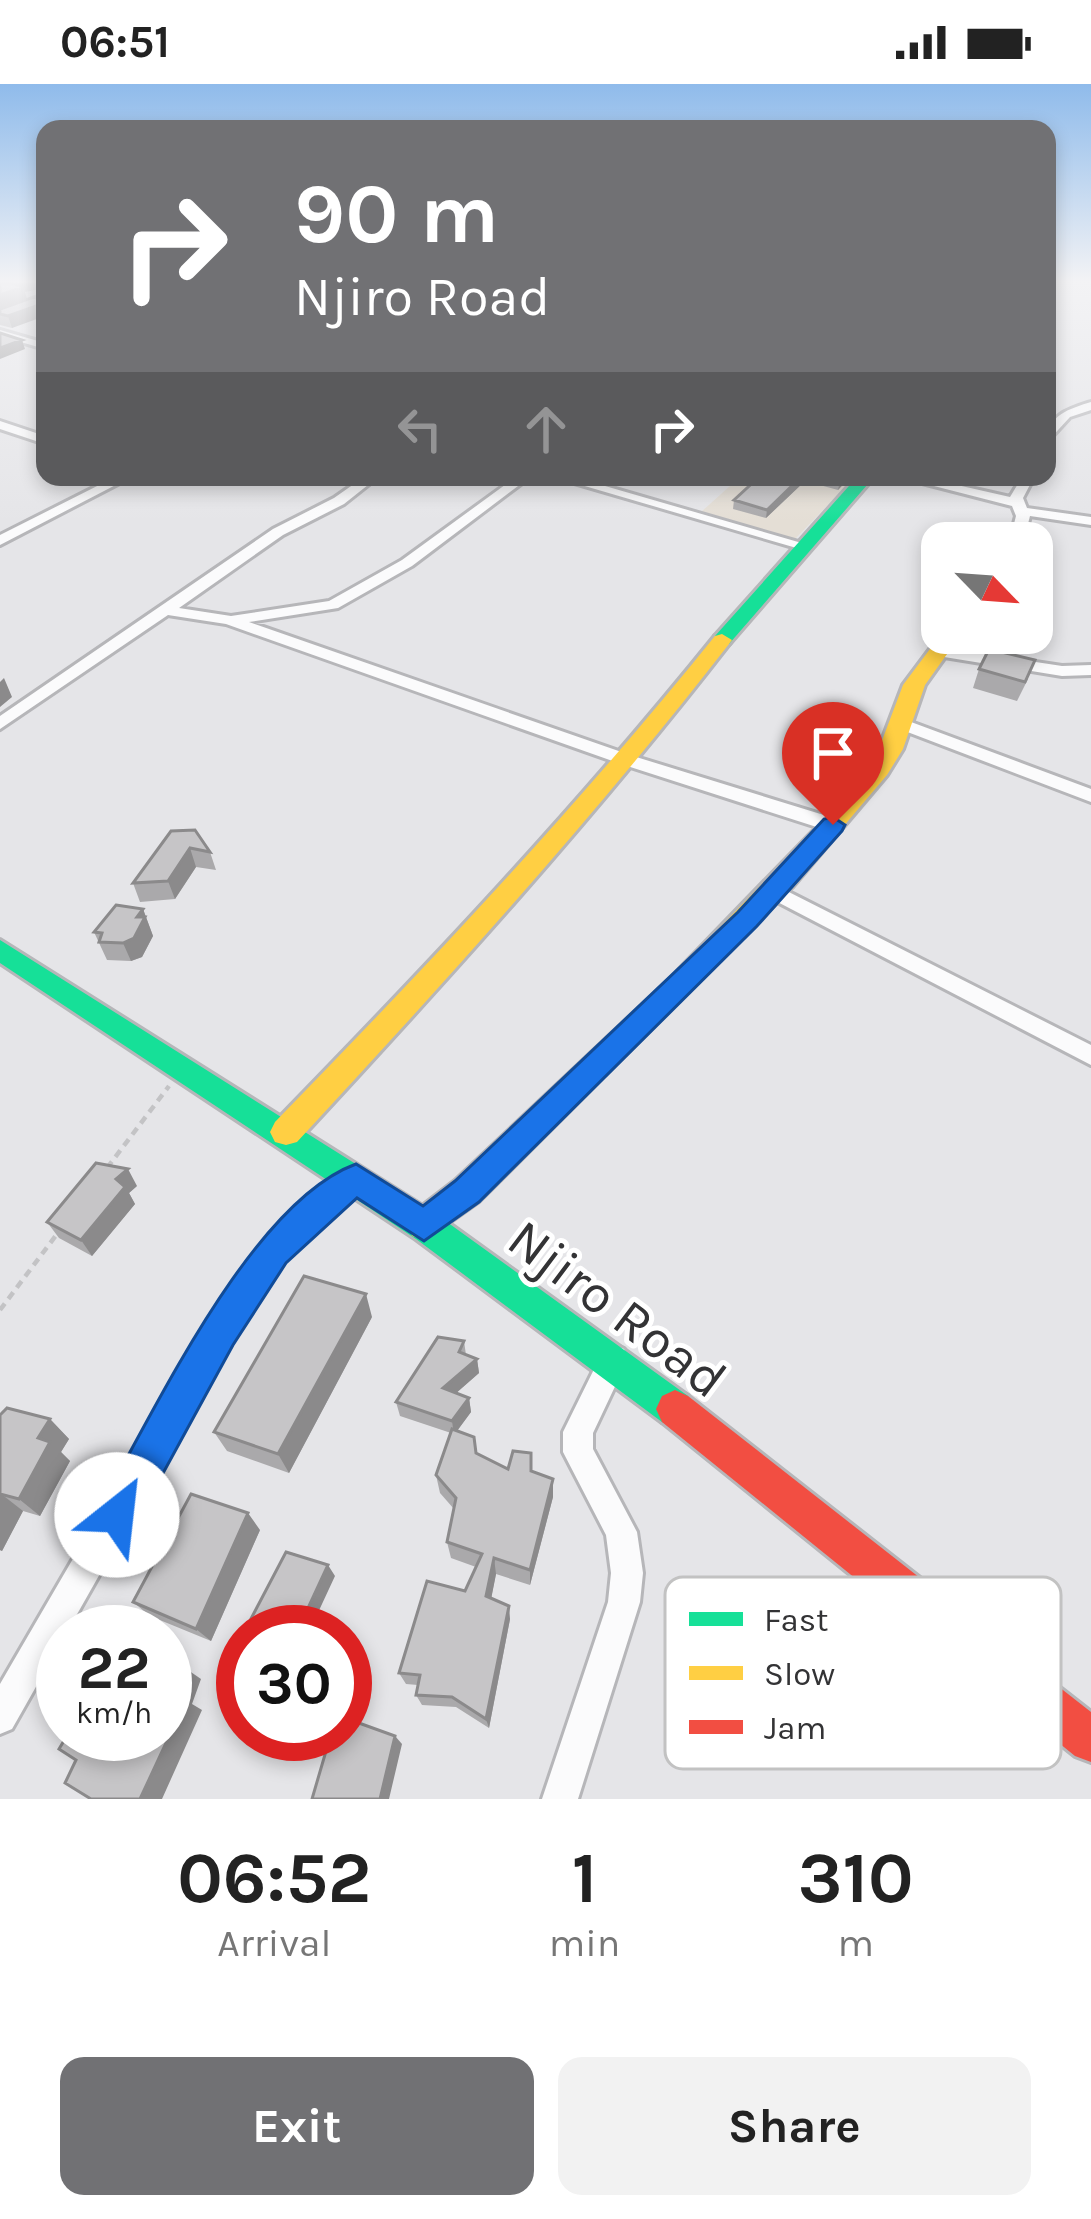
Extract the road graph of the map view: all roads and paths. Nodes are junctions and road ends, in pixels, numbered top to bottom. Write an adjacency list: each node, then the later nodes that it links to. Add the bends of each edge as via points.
1 (1091, 406): 3 (street)
2 (0, 425): 4 (street)
3 (1056, 427)
4 (36, 437)
5 (107, 486): 15 (street)
6 (358, 486): 17 (street)
7 (512, 486): 18 (street, via 333,605)
8 (592, 486): 16 (street)
9 (858, 486): 16 (street)
10 (949, 486): 12 (street)
11 (1022, 486): 12 (street)
12 (1019, 507): 13 (street); 14 (street)
13 (1091, 521)
14 (1022, 522)
15 (0, 541)
16 (805, 546): 24 (street)
17 (165, 610): 18 (street); 22 (street)
18 (229, 620): 24 (street)
19 (937, 654): 23 (street, via 913,686)
20 (1002, 654): 21 (street)
21 (1090, 671)
22 (0, 724)
23 (903, 724): 25 (street); 26 (street, via 884,764)
24 (627, 760): 26 (street); 31 (street, via 484,925)
25 (1091, 796)
26 (833, 825): 27 (street)
27 (773, 892): 29 (street); 35 (street)
28 (0, 950): 30 (street, Njiro Road)
29 (1091, 1056)
30 (183, 1067): 31 (street, Njiro Road); 32 (path)
31 (286, 1132): 33 (street, Njiro Road)
32 (99, 1179)
33 (356, 1179): 35 (street, Njiro Road); 40 (street, via 306,1219 220,1332)
34 (70, 1216): 36 (path)
35 (424, 1225): 37 (street, Njiro Road)
36 (0, 1310)
37 (614, 1359): 38 (street, Njiro Road); 42 (street, via 578,1432 578,1452 621,1532 625,1587)
38 (887, 1577)
39 (1061, 1716): 41 (street, Njiro Road)
40 (0, 1717)
41 (1091, 1740)
42 (560, 1799)

